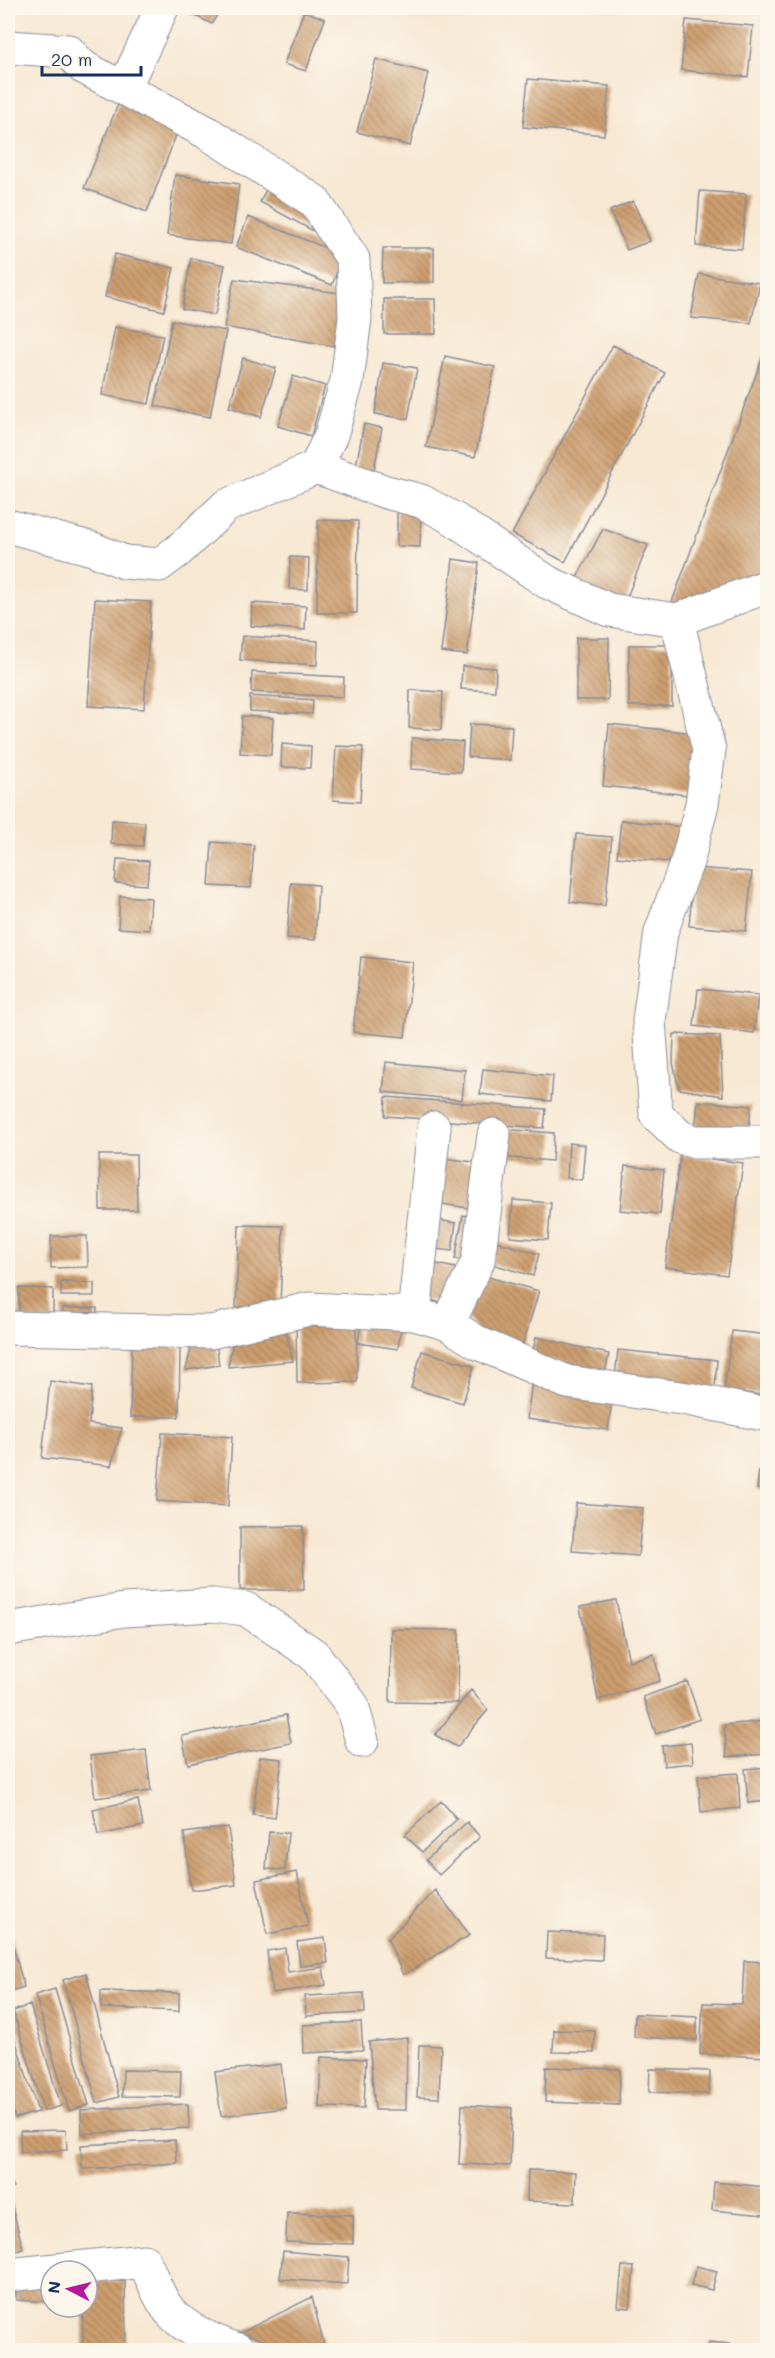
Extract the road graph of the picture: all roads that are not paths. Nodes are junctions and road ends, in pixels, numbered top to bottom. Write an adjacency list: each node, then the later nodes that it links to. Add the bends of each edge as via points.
1 (162, 8): 3 (street)
2 (8, 47): 3 (street, via 68,51 83,67)
3 (124, 88): 4 (street, via 206,132 314,201 353,259 355,318 347,381 331,435)
4 (316, 467): 5 (street, via 226,506 159,565 124,562 93,549); 7 (street, via 421,501 547,582 609,610)
5 (8, 526)
6 (768, 585): 7 (street)
7 (677, 620): 10 (street, via 709,750 702,804 688,859 661,932 649,1021 656,1114 680,1137 695,1142)
8 (434, 1128): 11 (street)
9 (494, 1135): 12 (street, via 478,1262)
10 (768, 1142)
11 (414, 1314): 12 (street); 13 (street, via 309,1309 211,1332)
12 (448, 1324): 14 (street, via 478,1343 567,1382)
13 (8, 1328)
14 (768, 1415)
15 (8, 1629): 16 (street, via 124,1610 213,1605 246,1609 314,1655 352,1705)
16 (362, 1741)
17 (8, 2275): 18 (street, via 144,2261 165,2305 186,2325 216,2343)
18 (238, 2350)

